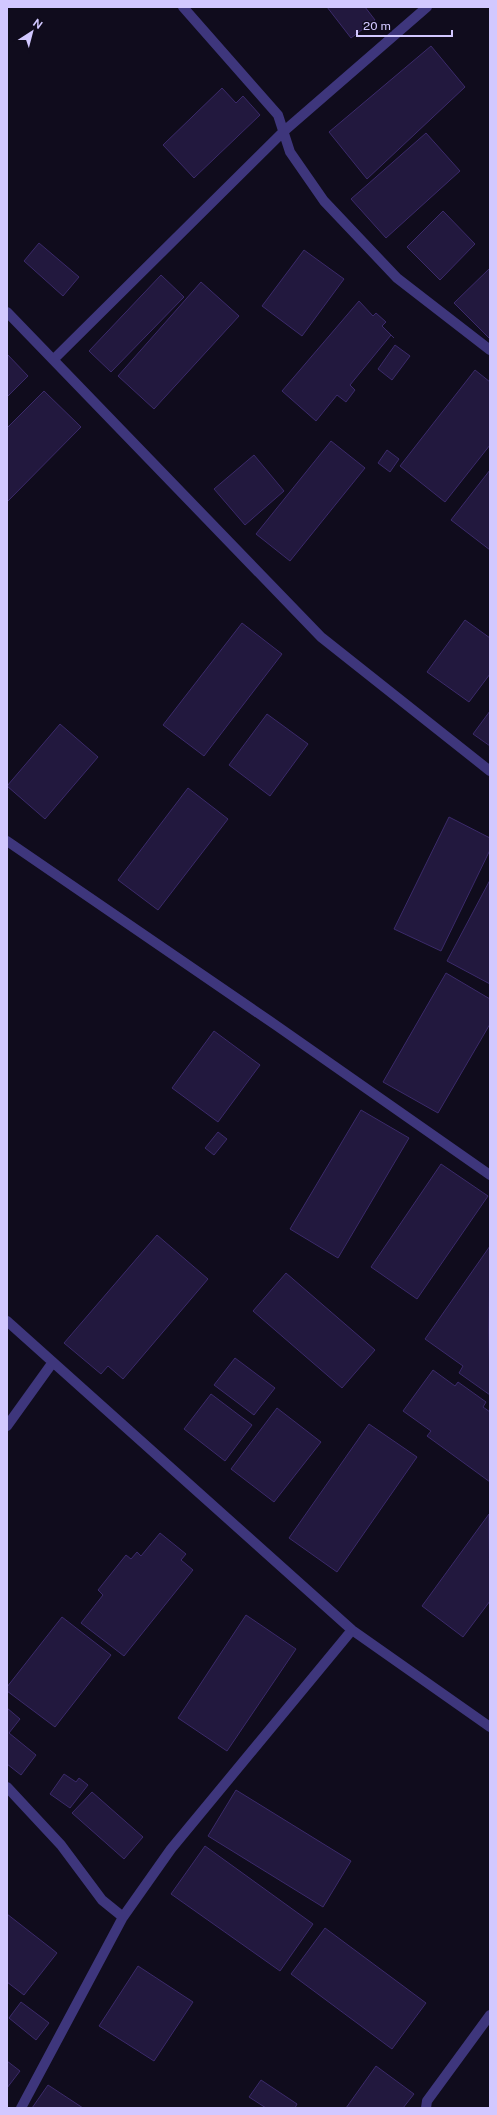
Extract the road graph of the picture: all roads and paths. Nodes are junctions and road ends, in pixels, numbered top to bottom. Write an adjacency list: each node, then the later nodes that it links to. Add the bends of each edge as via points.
1 (183, 7): 3 (street, via 278,115)
2 (427, 7): 3 (street)
3 (283, 132): 5 (street, via 290,152 324,201 397,278); 6 (street)
4 (7, 312): 6 (street)
5 (490, 350)
6 (54, 360): 7 (street, via 321,637)
7 (490, 771)
8 (7, 841): 9 (street)
9 (490, 1175)
10 (7, 1321): 11 (street)
11 (53, 1362): 12 (street); 13 (street)
12 (7, 1426)
13 (352, 1630): 14 (street); 16 (street, via 172,1849)
14 (490, 1727)
15 (7, 1787): 16 (street, via 61,1845 102,1900)
16 (123, 1917): 18 (street)
17 (490, 2015): 19 (street, via 427,2101)
18 (21, 2108)
19 (426, 2108)

